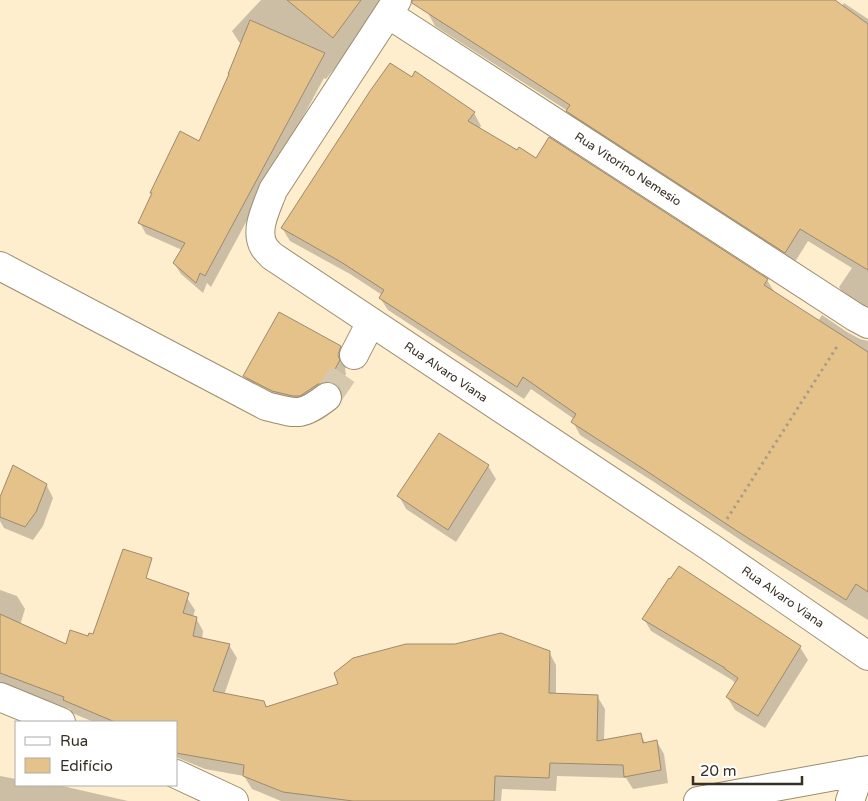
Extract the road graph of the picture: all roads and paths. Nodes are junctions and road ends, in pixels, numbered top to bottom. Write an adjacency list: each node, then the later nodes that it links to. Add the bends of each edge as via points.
1 (393, 7): 3 (street, Rua Vitorino Nemesio); 4 (street, Rua Alvaro Viana, via 273,190 260,231 264,247 272,256)
2 (0, 266): 6 (street, via 266,406 293,413 308,410)
3 (862, 321): 7 (path)
4 (371, 322): 5 (street); 7 (street, Rua Alvaro Viana)
5 (354, 354)
6 (327, 396)
7 (710, 547): 8 (street, Rua Alvaro Viana)
8 (868, 656)
9 (0, 697): 10 (street)
10 (59, 721)
11 (864, 770): 14 (street); 15 (street)
12 (178, 775): 13 (street)
13 (234, 801)
14 (698, 801)
15 (850, 801)

